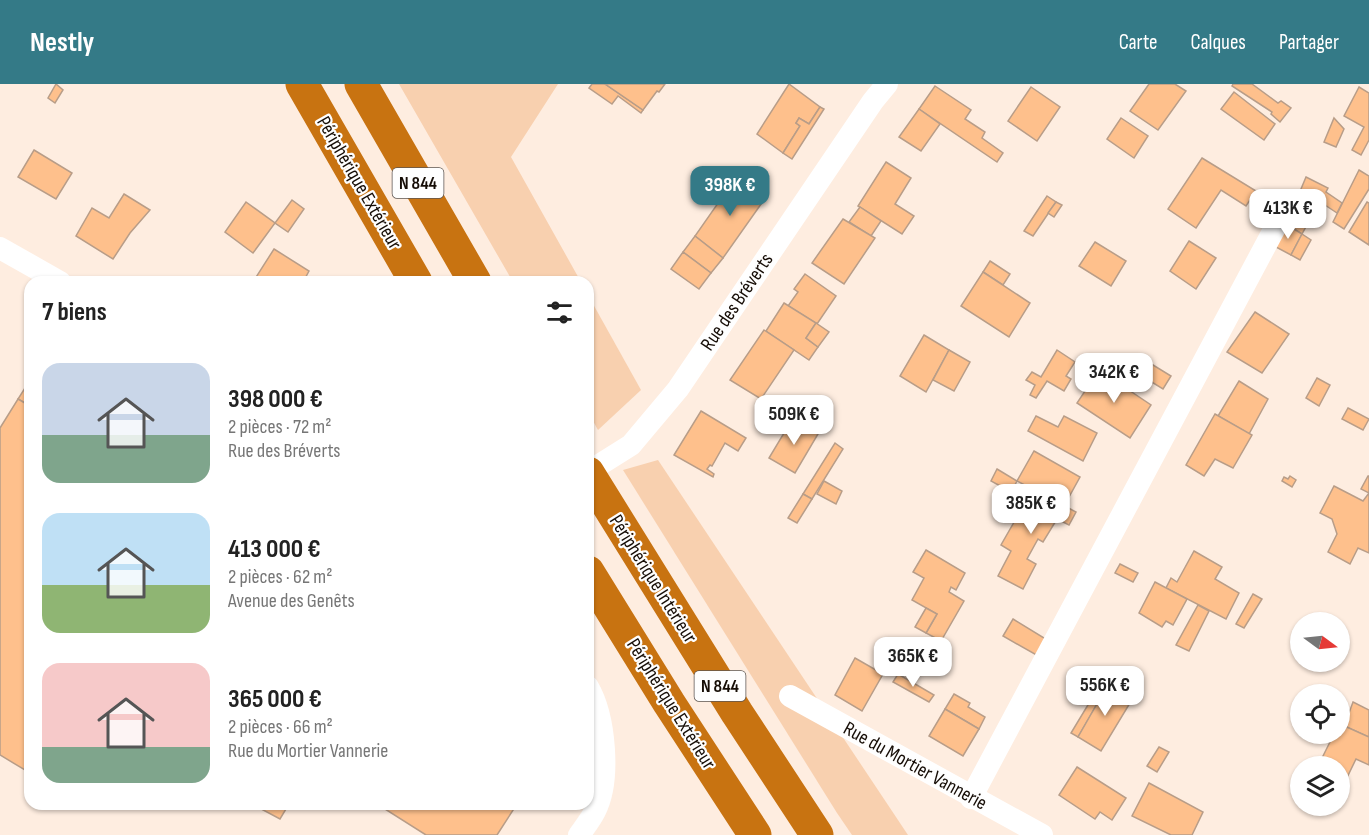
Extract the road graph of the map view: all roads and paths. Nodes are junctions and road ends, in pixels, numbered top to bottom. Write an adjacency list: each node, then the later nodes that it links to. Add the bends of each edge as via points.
1 (302, 84): 7 (highway, Périphérique Extérieur / N 844)
2 (361, 84): 8 (highway, N 844)
3 (887, 84): 9 (street, Rue des Bréverts, via 678,389 631,445)
4 (1286, 209): 14 (street)
5 (0, 248): 6 (street)
6 (49, 276)
7 (413, 276)
8 (472, 276)
9 (594, 469)
10 (594, 483): 17 (highway, Périphérique Intérieur / N 844)
11 (594, 582): 16 (highway, Périphérique Extérieur / N 844)
12 (790, 696): 14 (street, Rue du Mortier Vannerie)
13 (594, 700): 15 (street, via 603,731 605,769 596,809)
14 (971, 798): 18 (street, Rue du Mortier Vannerie)
15 (579, 835)
16 (755, 835)
17 (817, 835)
18 (1042, 835)

